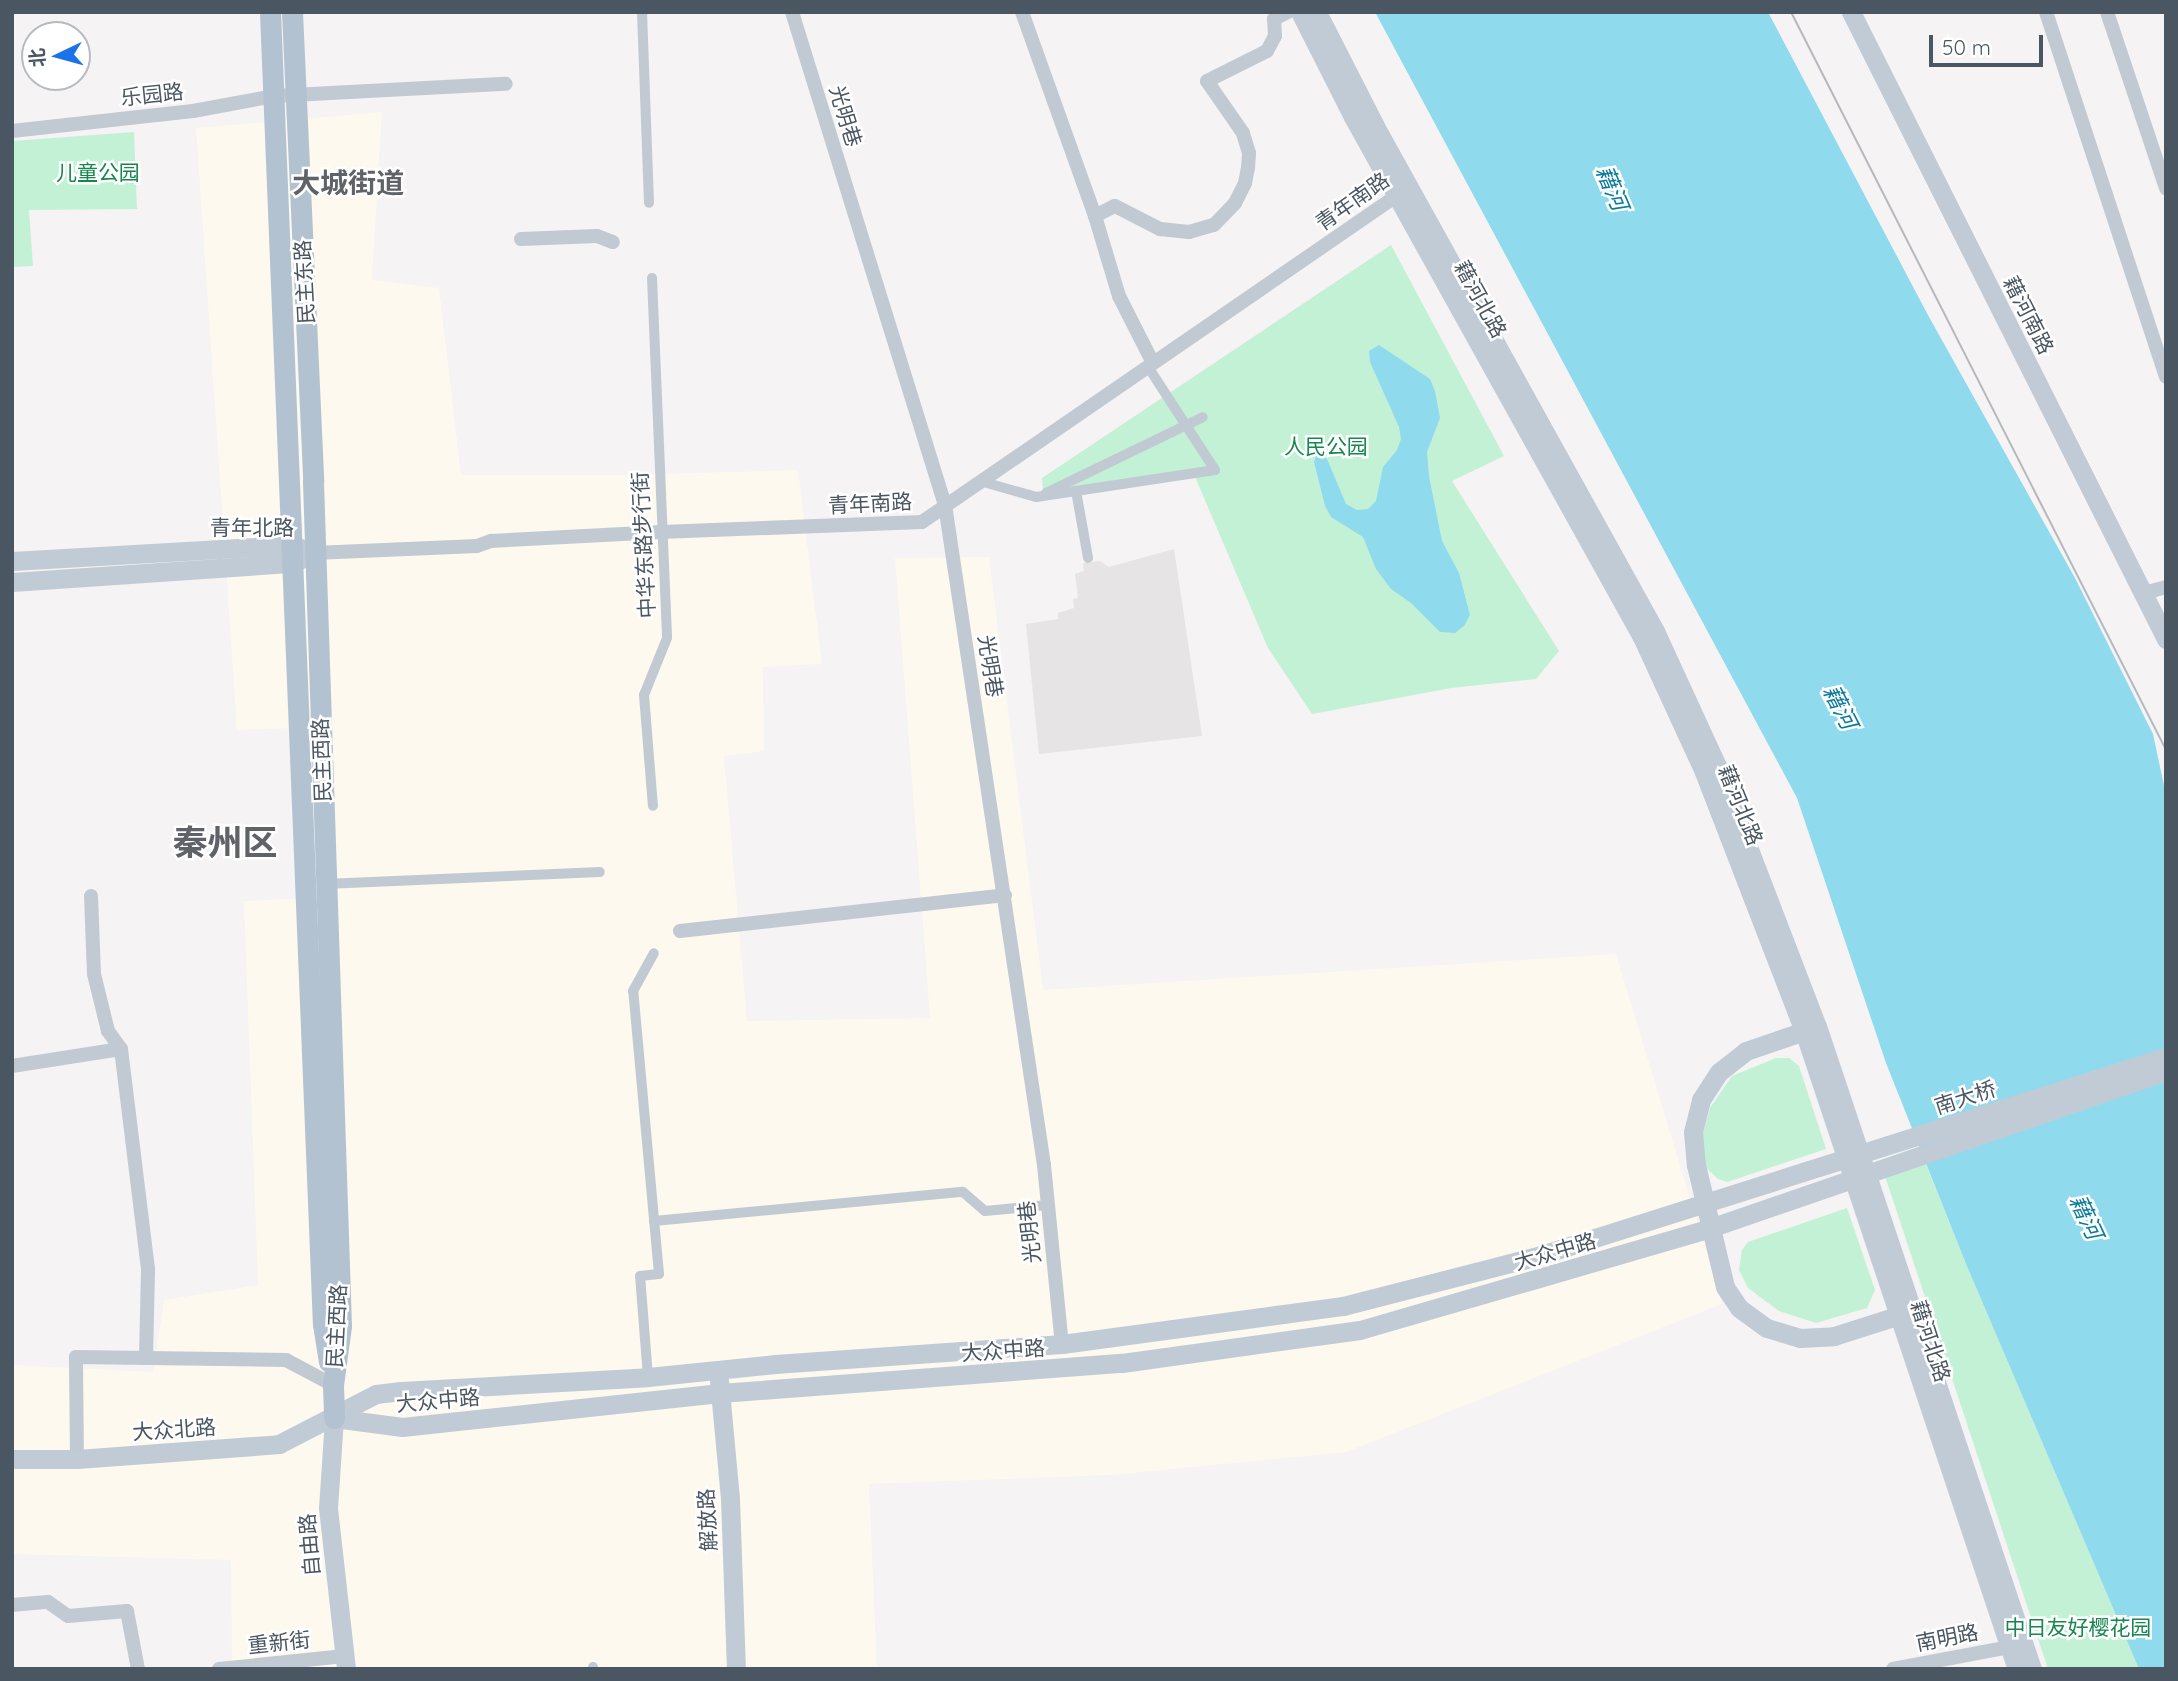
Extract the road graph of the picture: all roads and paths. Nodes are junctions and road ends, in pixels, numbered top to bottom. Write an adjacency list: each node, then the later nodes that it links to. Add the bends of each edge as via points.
1 (270, 12): 14 (main road, 民主东路)
2 (292, 12): 13 (main road, 民主东路)
3 (642, 12): 19 (street)
4 (792, 12): 31 (street, 光明巷)
5 (1021, 12): 20 (street)
6 (1288, 12): 20 (street, via 1274,19 1275,36 1267,51 1207,80 1242,133 1249,153 1241,193 1214,225 1189,232 1160,229 1115,206)
7 (1300, 12): 18 (main road, 藉河北路)
8 (1317, 12): 18 (main road, 藉河北路)
9 (1850, 12): 39 (main road, 藉河南路)
10 (2046, 12): 25 (street)
11 (2106, 12): 16 (street)
12 (506, 84): 13 (street, 乐园路)
13 (296, 95): 14 (street, 乐园路); 33 (main road, 民主东路)
14 (274, 96): 15 (street, 乐园路, via 193,111); 34 (main road, 民主东路)
15 (12, 131)
16 (2160, 149): 17 (street)
17 (2166, 188)
18 (1403, 191): 24 (street, 青年南路); 48 (main road, 藉河北路, via 1642,637 1704,772)
19 (649, 203)
20 (1095, 216): 24 (street, via 1119,296)
21 (521, 239): 22 (street, via 597,236)
22 (613, 242)
23 (652, 278): 32 (street, 中华东路步行街)
24 (1151, 365): 27 (street); 28 (street, 青年南路)
25 (2166, 377)
26 (1203, 417): 27 (street)
27 (1186, 426): 29 (street, via 1214,470); 30 (street)
28 (980, 481): 30 (street); 31 (street, 青年南路)
29 (1076, 491): 30 (street); 35 (street)
30 (1035, 497)
31 (945, 505): 32 (street, 青年南路, via 922,522); 44 (street, 光明巷)
32 (661, 532): 33 (street, 青年南路); 41 (street, 中华东路步行街, via 667,638 644,695)
33 (314, 553): 34 (main road, 青年北路); 43 (main road, 民主西路)
34 (292, 554): 36 (main road, 青年北路); 37 (main road, 青年北路); 64 (main road, 民主西路, via 323,1324)
35 (1088, 558)
36 (12, 561)
37 (12, 582)
38 (2166, 587): 39 (street)
39 (2144, 593): 40 (main road, 藉河南路)
40 (2166, 639)
41 (653, 806)
42 (600, 872): 43 (street)
43 (325, 884): 64 (main road, 民主西路, via 341,1326)
44 (1005, 895): 46 (street); 56 (street, 光明巷)
45 (92, 896): 49 (street, via 94,974 108,1031)
46 (680, 931)
47 (654, 953): 57 (street, via 633,991)
48 (1810, 1029): 55 (main road, via 1746,1051 1719,1072 1701,1100 1693,1132); 59 (main road, 藉河北路)
49 (121, 1049): 51 (street); 61 (street, via 148,1270)
50 (2166, 1057): 53 (main road, 南大桥)
51 (12, 1066)
52 (2166, 1070): 54 (main road, 南大桥)
53 (1777, 1181): 55 (main road, 大众中路)
54 (1786, 1202): 58 (main road, 大众中路)
55 (1705, 1204): 58 (main road); 60 (main road, 大众中路, via 1541,1255 1343,1306)
56 (1048, 1205): 57 (street, via 985,1211 963,1192); 60 (street, 光明巷)
57 (654, 1221): 63 (street, via 659,1274 640,1276)
58 (1710, 1228): 59 (main road, via 1726,1287 1739,1308 1767,1328 1800,1338 1834,1336); 65 (main road, 大众中路, via 1360,1330 1122,1363)
59 (1905, 1313): 70 (main road, 藉河北路); 77 (main road, 藉河北路)
60 (1062, 1344): 62 (main road, 大众中路)
61 (146, 1358): 64 (street, via 286,1360); 68 (street, via 76,1357)
62 (718, 1369): 63 (main road, 大众中路); 65 (main road, 解放路)
63 (648, 1377): 66 (main road, 大众中路, via 376,1394)
64 (333, 1385): 66 (main road)
65 (720, 1393): 66 (main road, 大众中路, via 402,1427); 74 (main road, 解放路, via 730,1499)
66 (334, 1418): 68 (main road, 大众北路, via 278,1444); 71 (main road, 自由路, via 328,1508)
67 (12, 1459): 68 (main road, 大众北路)
68 (77, 1459)
69 (12, 1605): 72 (street, via 48,1602 68,1616 127,1611)
70 (2009, 1647): 75 (street, 南明路); 76 (main road, 藉河北路)
71 (345, 1662): 73 (street, 重新街)
72 (138, 1669)
73 (219, 1669)
74 (736, 1669)
75 (1894, 1669)
76 (2017, 1669)
77 (2032, 1669)

